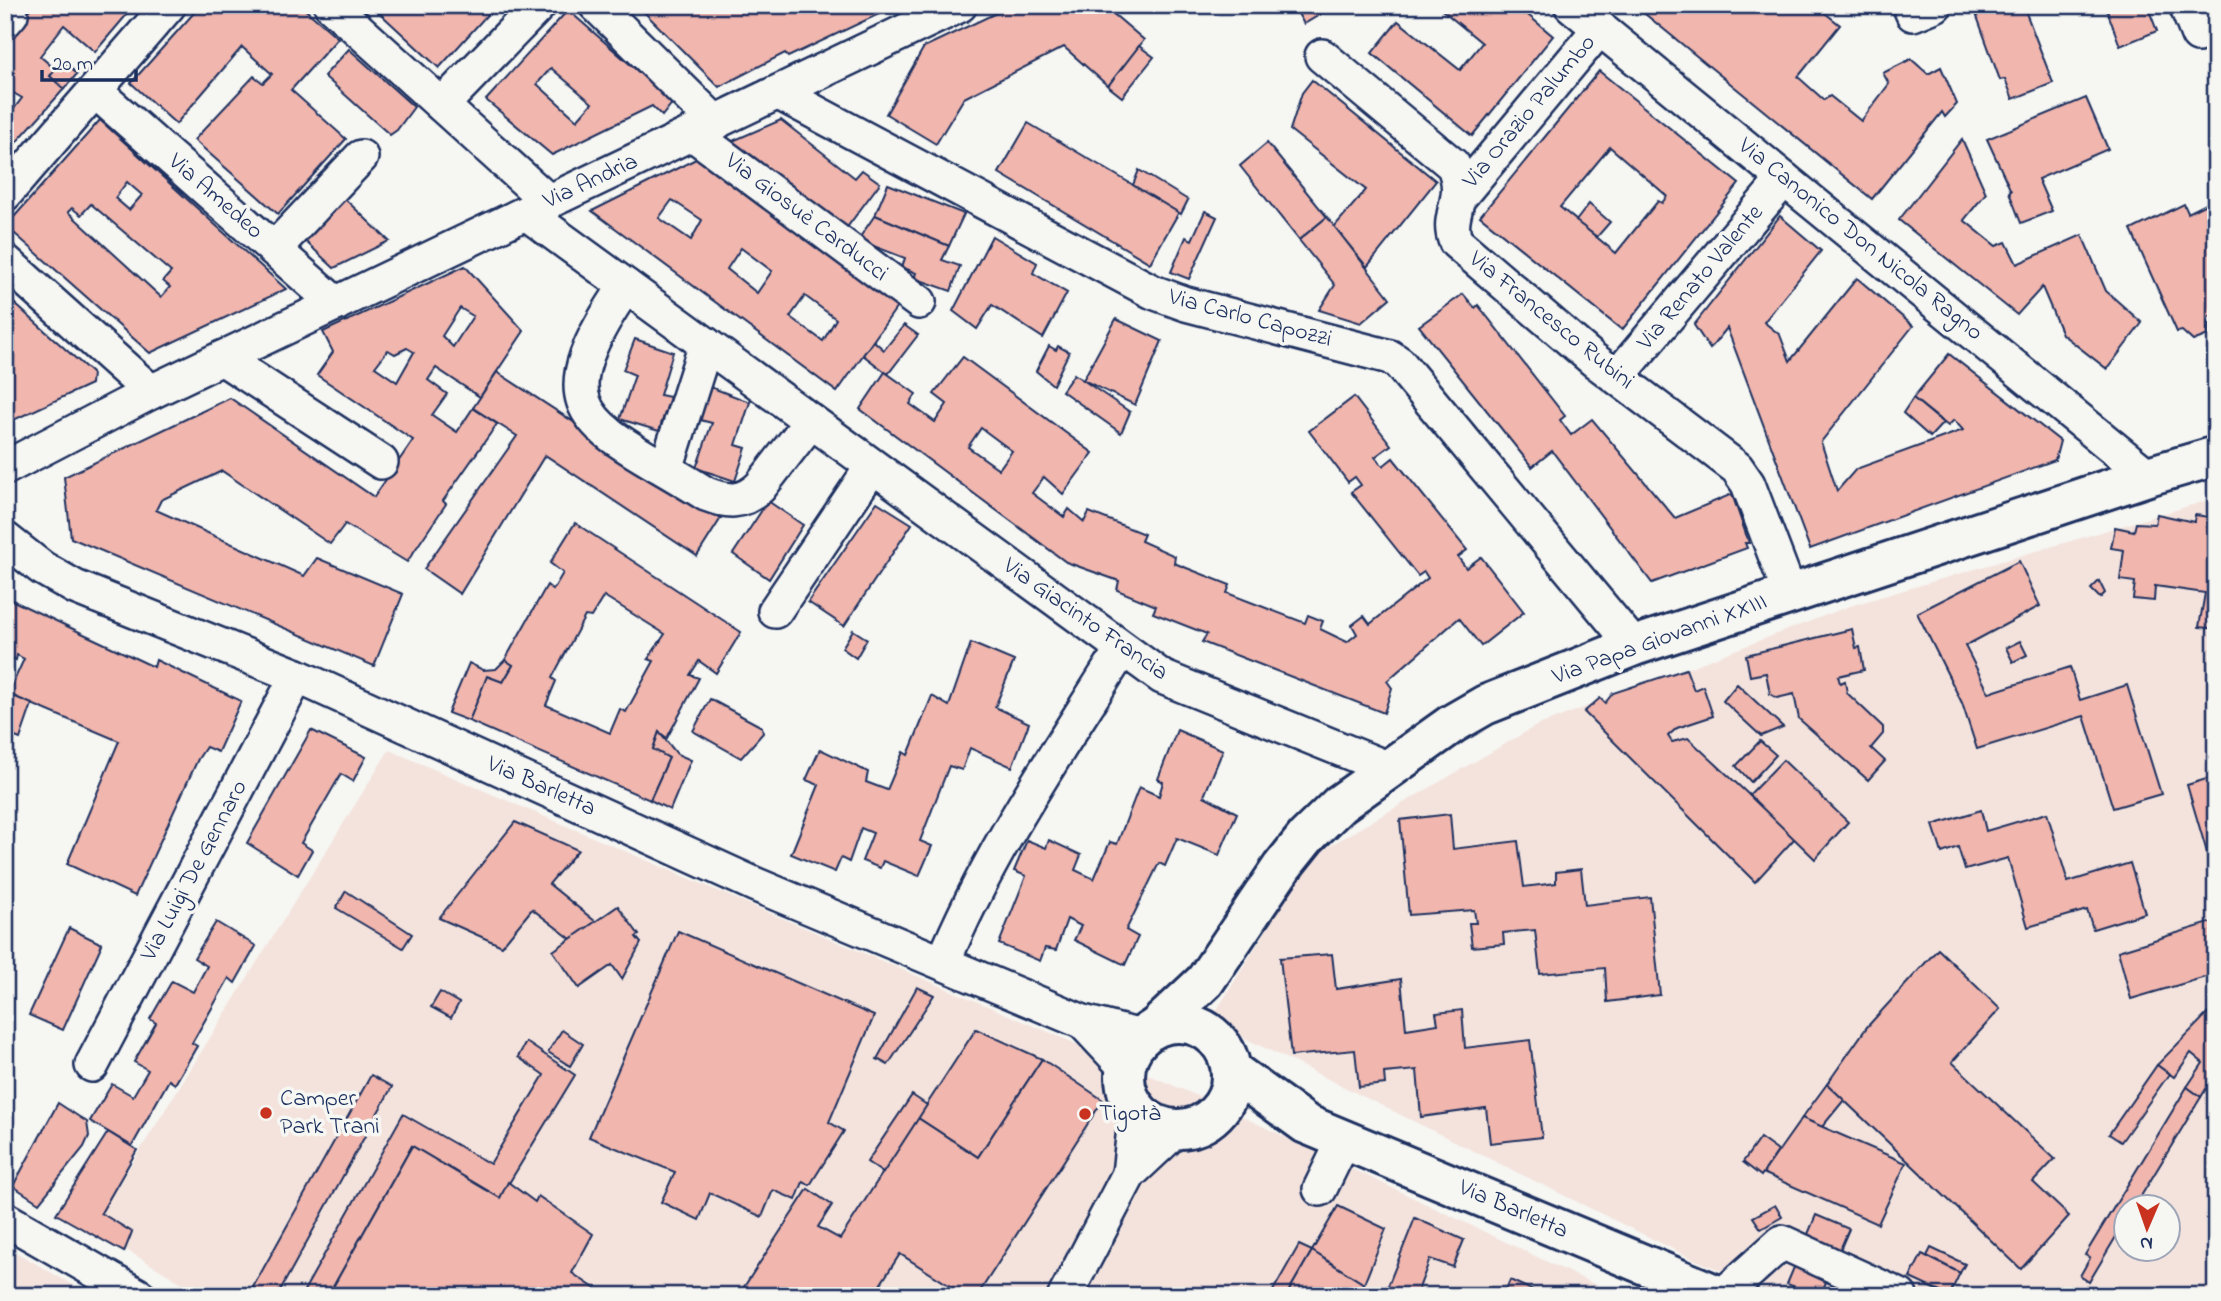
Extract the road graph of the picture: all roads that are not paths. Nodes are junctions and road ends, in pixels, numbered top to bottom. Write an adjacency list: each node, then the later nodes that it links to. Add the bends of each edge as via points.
1 (169, 5): 10 (street)
2 (331, 5): 12 (street, Via Giacinto Francia)
3 (539, 5): 12 (street)
4 (596, 5): 13 (street, Via Giosuè Carducci)
5 (960, 5): 7 (street, Via Andria)
6 (1571, 5): 8 (street, Via Canonico Don Nicola Ragno)
7 (911, 15): 11 (street, Via Andria)
8 (1600, 29): 15 (street, Via Canonico Don Nicola Ragno); 17 (street, Via Orazio Palumbo)
9 (1322, 56): 17 (street, via 1453,165)
10 (94, 91): 16 (street); 19 (street, Via Amedeo)
11 (779, 93): 13 (street, Via Andria); 38 (street, Via Carlo Capozzi, via 1153,292 1390,357)
12 (442, 105): 18 (street, Via Giacinto Francia)
13 (704, 128): 18 (street, Via Andria); 22 (street, Via Giosuè Carducci)
14 (361, 157): 19 (street)
15 (1784, 179): 26 (street, Via Renato Valente); 34 (street, Via Canonico Don Nicola Ragno)
16 (5, 194)
17 (1461, 195): 26 (street, Via Francesco Rubini, via 1452,223 1456,242)
18 (538, 207): 21 (street, Via Giacinto Francia); 23 (street, Via Andria)
19 (274, 248): 23 (street, Via Amedeo)
20 (5, 261): 27 (street)
21 (626, 286): 24 (street, Via Giacinto Francia); 33 (street, via 590,345 579,393 591,420)
22 (919, 302)
23 (336, 304): 25 (street, Via Andria)
24 (706, 344): 28 (street, Via Giacinto Francia); 33 (street)
25 (222, 358): 27 (street, Via Andria); 30 (street)
26 (1617, 377): 36 (street, Via Francesco Rubini, via 1737,468 1748,484)
27 (150, 392): 32 (street, Via Andria)
28 (810, 421): 31 (street, Via Giacinto Francia); 33 (street, via 750,496 724,500 705,494)
29 (2216, 457): 34 (main road, Via Papa Giovanni XXIII)
30 (380, 462)
31 (872, 467): 37 (street); 39 (street, Via Giacinto Francia)
32 (5, 468)
33 (666, 469)
34 (2148, 476): 36 (main road, Via Papa Giovanni XXIII)
35 (5, 539): 40 (street, Via Barletta, via 75,587)
36 (1790, 594): 38 (main road, Via Papa Giovanni XXIII)
37 (775, 611)
38 (1634, 646): 41 (main road, Via Papa Giovanni XXIII, via 1485,705)
39 (1122, 649): 41 (street, Via Giacinto Francia, via 1182,687); 42 (street, via 993,856)
40 (297, 676): 42 (street, Via Barletta, via 754,884); 46 (street, Via Luigi De Gennaro)
41 (1387, 768): 43 (main road, Via Papa Giovanni XXIII, via 1306,837)
42 (943, 963): 45 (street, Via Barletta)
43 (1205, 981): 44 (main road); 45 (main road, Via Papa Giovanni XXIII)
44 (1205, 1030): 45 (main road, Via Barletta, via 1172,1023); 47 (main road, via 1227,1054)
45 (1141, 1044): 48 (main road, via 1124,1083)
46 (92, 1065)
47 (1231, 1071): 49 (main road, via 1226,1100); 50 (main road, Via Barletta)
48 (1136, 1110): 51 (main road, via 1154,1124); 53 (street)
49 (1218, 1112): 50 (main road, Via Barletta); 51 (main road, via 1206,1122)
50 (1306, 1124): 52 (main road, Via Barletta)
51 (1176, 1130): 53 (street)
52 (1344, 1140): 54 (street); 58 (main road, Via Barletta)
53 (1129, 1174): 57 (street)
54 (1320, 1189)
55 (5, 1219): 56 (street)
56 (139, 1296)
57 (1065, 1296)
58 (1721, 1296): 59 (street, via 1782,1242)
59 (1900, 1296)

